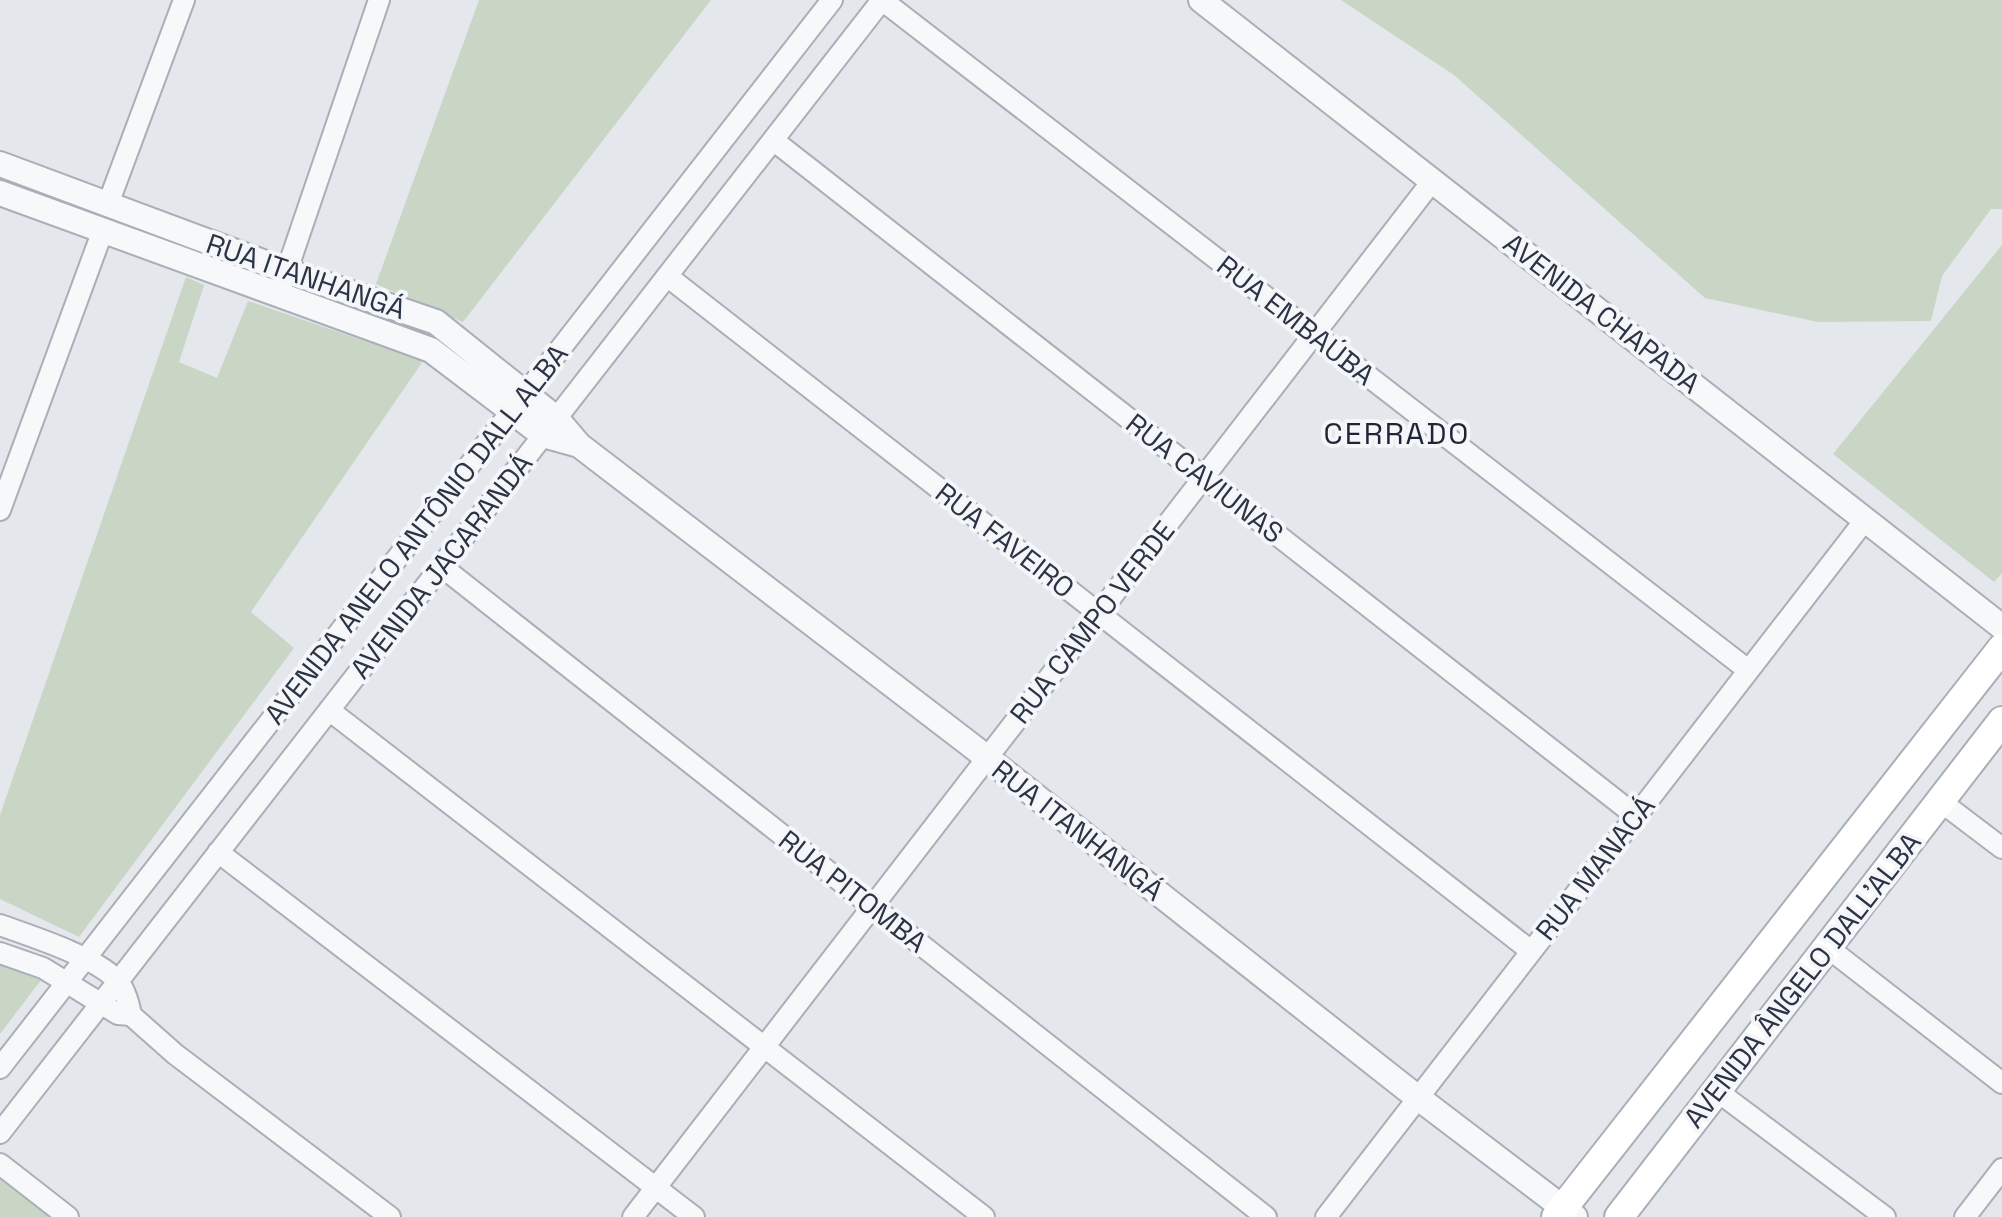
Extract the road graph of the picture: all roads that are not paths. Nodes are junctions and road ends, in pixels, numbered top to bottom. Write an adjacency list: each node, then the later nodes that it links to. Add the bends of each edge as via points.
1 (184, 0): 10 (street)
2 (379, 0): 12 (street)
3 (832, 0): 16 (street, AVENIDA ANELO ANTÔNIO DALL ALBA)
4 (882, 0): 6 (street, AVENIDA JACARANDÁ); 15 (street, RUA EMBAÚBA)
5 (1201, 0): 8 (street, AVENIDA CHAPADA)
6 (773, 140): 13 (street, AVENIDA JACARANDÁ); 18 (street, RUA CAVIUNAS)
7 (0, 164): 10 (street, RUA ITANHANGÁ)
8 (1433, 180): 15 (street, RUA CAMPO VERDE); 20 (street, AVENIDA CHAPADA)
9 (0, 193): 11 (street, RUA ITANHANGÁ)
10 (108, 204): 12 (street, RUA ITANHANGÁ)
11 (103, 230): 14 (street, RUA ITANHANGÁ); 19 (street)
12 (287, 271): 14 (street); 16 (street, RUA ITANHANGÁ, via 436,322)
13 (667, 276): 17 (street, AVENIDA JACARANDÁ); 22 (street, RUA FAVEIRO)
14 (278, 296): 16 (street, RUA ITANHANGÁ, via 431,350)
15 (1314, 334): 18 (street, RUA CAMPO VERDE); 25 (street, RUA EMBAÚBA)
16 (518, 402): 17 (street, RUA ITANHANGÁ); 38 (street, AVENIDA ANELO ANTÔNIO DALL ALBA)
17 (550, 427): 21 (street, AVENIDA JACARANDÁ); 28 (street, RUA ITANHANGÁ)
18 (1204, 477): 22 (street, RUA CAMPO VERDE); 30 (street, RUA CAVIUNAS)
19 (0, 510)
20 (1865, 520): 23 (street, AVENIDA CHAPADA); 25 (street, RUA MANACÁ)
21 (441, 566): 26 (street, AVENIDA JACARANDÁ); 33 (street, RUA PITOMBA)
22 (1099, 613): 28 (street, RUA CAMPO VERDE); 36 (street, RUA FAVEIRO)
23 (2002, 627)
24 (2002, 648): 52 (main road, AVENIDA ÂNGELO DALL'ALBA)
25 (1748, 670): 30 (street, RUA MANACÁ)
26 (329, 710): 32 (street, AVENIDA JACARANDÁ); 43 (street)
27 (1993, 732): 29 (main road, AVENIDA ÂNGELO DALL'ALBA)
28 (987, 758): 33 (street, RUA CAMPO VERDE); 47 (street, RUA ITANHANGÁ)
29 (1940, 801): 31 (street); 35 (main road, AVENIDA ÂNGELO DALL'ALBA)
30 (1636, 816): 36 (street, RUA MANACÁ)
31 (2002, 848)
32 (218, 852): 39 (street, AVENIDA JACARANDÁ); 51 (street)
33 (873, 907): 43 (street, RUA CAMPO VERDE); 58 (street, RUA PITOMBA)
34 (0, 925): 38 (street)
35 (1827, 947): 45 (street); 46 (main road, AVENIDA ÂNGELO DALL'ALBA)
36 (1531, 951): 47 (street, RUA MANACÁ)
37 (0, 953): 40 (street)
38 (85, 959): 39 (street); 40 (street, AVENIDA ANELO ANTÔNIO DALL ALBA)
39 (117, 980): 41 (street, AVENIDA JACARANDÁ); 42 (street)
40 (67, 981): 41 (street); 44 (street, AVENIDA ANELO ANTÔNIO DALL ALBA)
41 (100, 1001): 42 (street, via 118,1014); 48 (street, AVENIDA JACARANDÁ)
42 (131, 1015): 54 (street)
43 (764, 1047): 51 (street, RUA CAMPO VERDE); 57 (street)
44 (0, 1068)
45 (2002, 1083)
46 (1717, 1091): 60 (main road, AVENIDA ÂNGELO DALL'ALBA); 61 (street)
47 (1418, 1098): 52 (street, RUA ITANHANGÁ); 59 (street, RUA MANACÁ)
48 (0, 1133)
49 (0, 1164): 53 (street)
50 (2002, 1169): 62 (street)
51 (656, 1188): 55 (street, RUA CAMPO VERDE); 56 (street)
52 (1564, 1214)
53 (68, 1217)
54 (390, 1217)
55 (633, 1217)
56 (694, 1217)
57 (984, 1217)
58 (1266, 1217)
59 (1326, 1217)
60 (1619, 1217)
61 (1885, 1217)
62 (1965, 1217)

